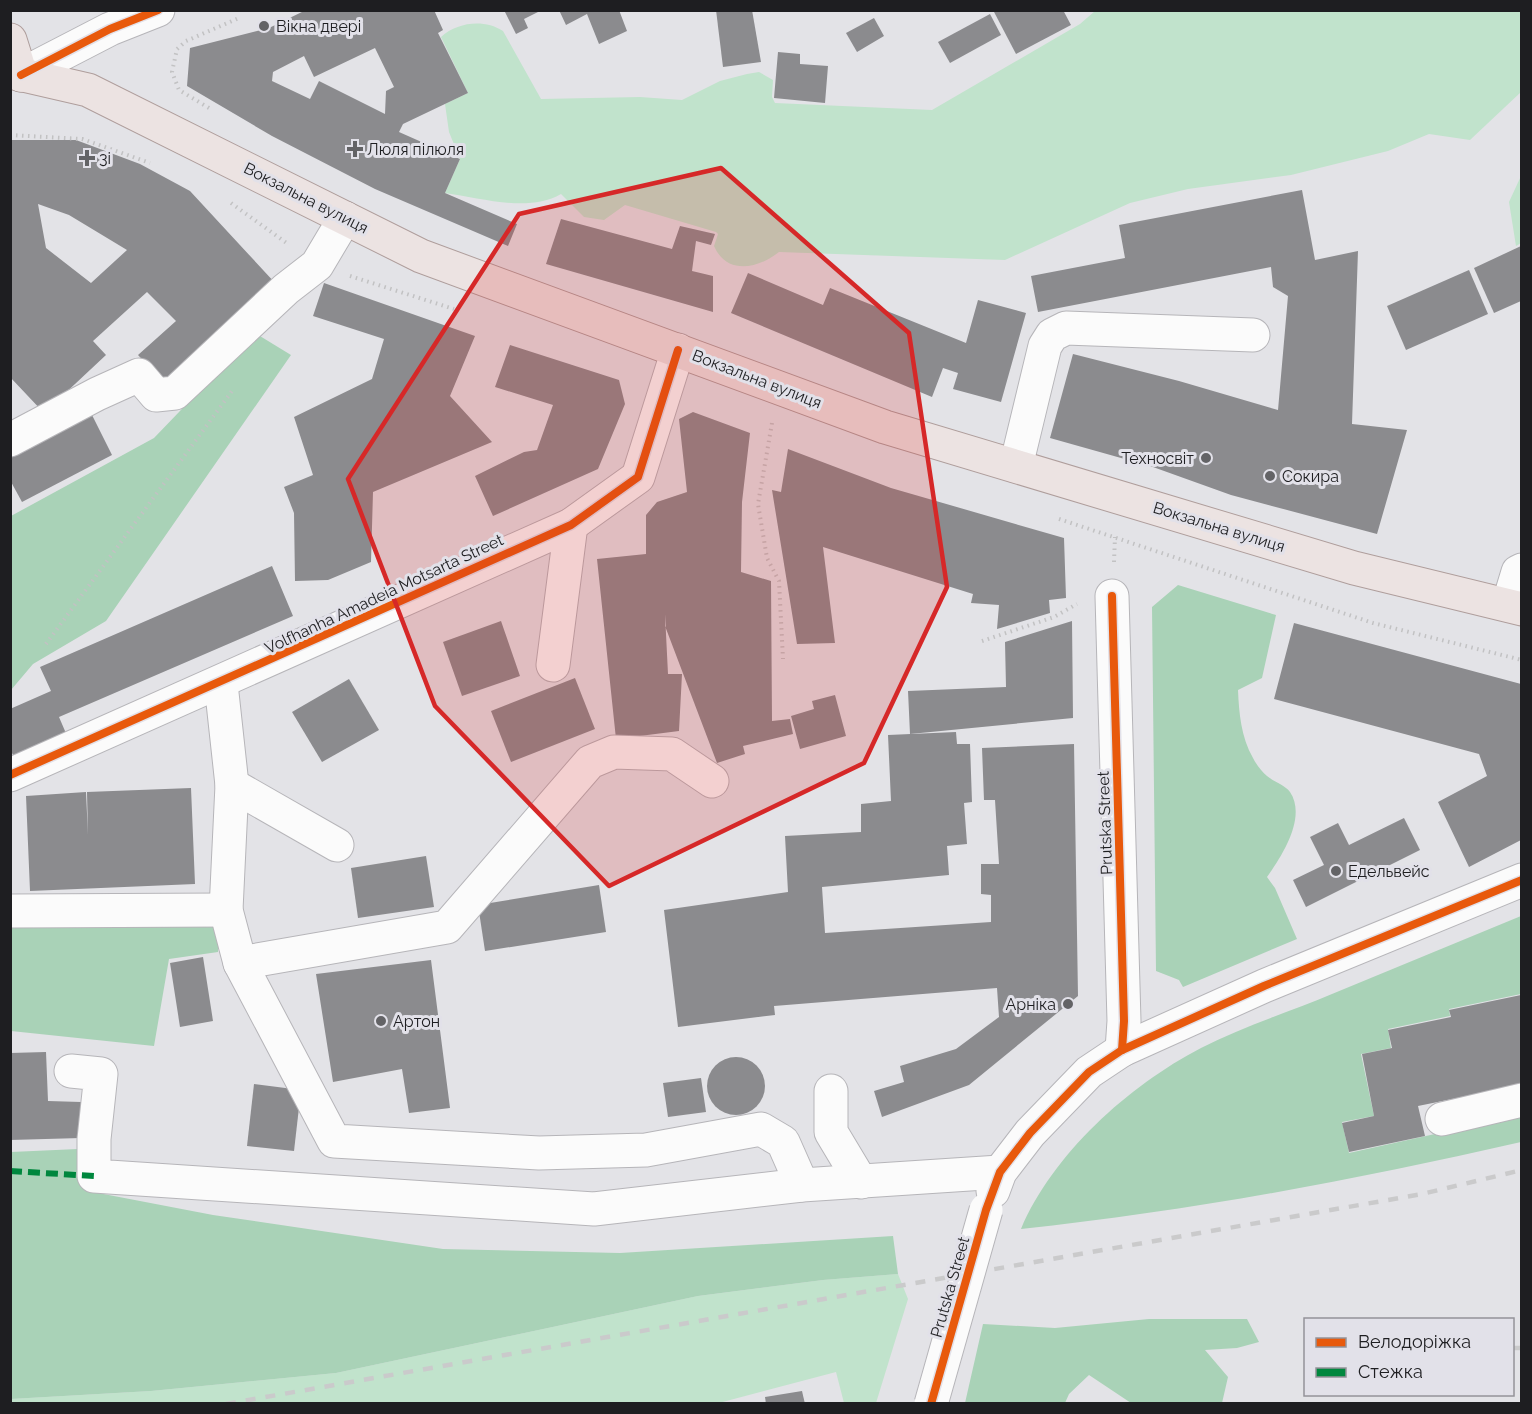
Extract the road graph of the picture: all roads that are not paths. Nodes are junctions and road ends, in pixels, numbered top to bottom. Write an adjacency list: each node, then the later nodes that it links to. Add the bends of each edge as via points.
1 (158, 10): 3 (street)
2 (10, 40): 3 (main road)
3 (16, 74): 4 (main road, Вокзальна вулиця, via 88,90)
4 (345, 218): 6 (main road, Вокзальна вулиця, via 421,256); 7 (street, via 317,265 175,393 156,395 139,375)
5 (1253, 335): 8 (street, via 1066,328 1052,335 1045,346)
6 (678, 350): 8 (main road, Вокзальна вулиця, via 885,427); 9 (street, Volfhanha Amadeia Motsarta Street, via 638,477)
7 (10, 440)
8 (1016, 466): 12 (main road, Вокзальна вулиця, via 1354,568)
9 (571, 525): 13 (street); 14 (street, Volfhanha Amadeia Motsarta Street)
10 (1521, 570): 12 (street)
11 (1112, 595): 23 (street, Prutska Street)
12 (1515, 607)
13 (553, 665)
14 (221, 684): 15 (street, Volfhanha Amadeia Motsarta Street); 17 (street)
15 (10, 775)
16 (712, 781): 22 (street, via 672,754 614,752 590,762 447,927)
17 (232, 785): 18 (street); 20 (street)
18 (337, 845)
19 (1521, 880): 23 (street, Prutska Street, via 1264,986)
20 (226, 910): 21 (street); 22 (street)
21 (10, 911)
22 (240, 963): 30 (street, via 334,1140 563,1152 646,1150 761,1129 783,1142)
23 (1122, 1050): 28 (street, Prutska Street, via 1089,1072 1066,1094)
24 (71, 1071): 30 (street, via 101,1074 94,1176 594,1209)
25 (831, 1091): 29 (street, via 831,1132)
26 (1521, 1100): 27 (street)
27 (1442, 1119)
28 (1000, 1172): 29 (street); 31 (street, Prutska Street, bridge)
29 (861, 1182): 30 (street)
30 (802, 1185)
31 (931, 1404)

